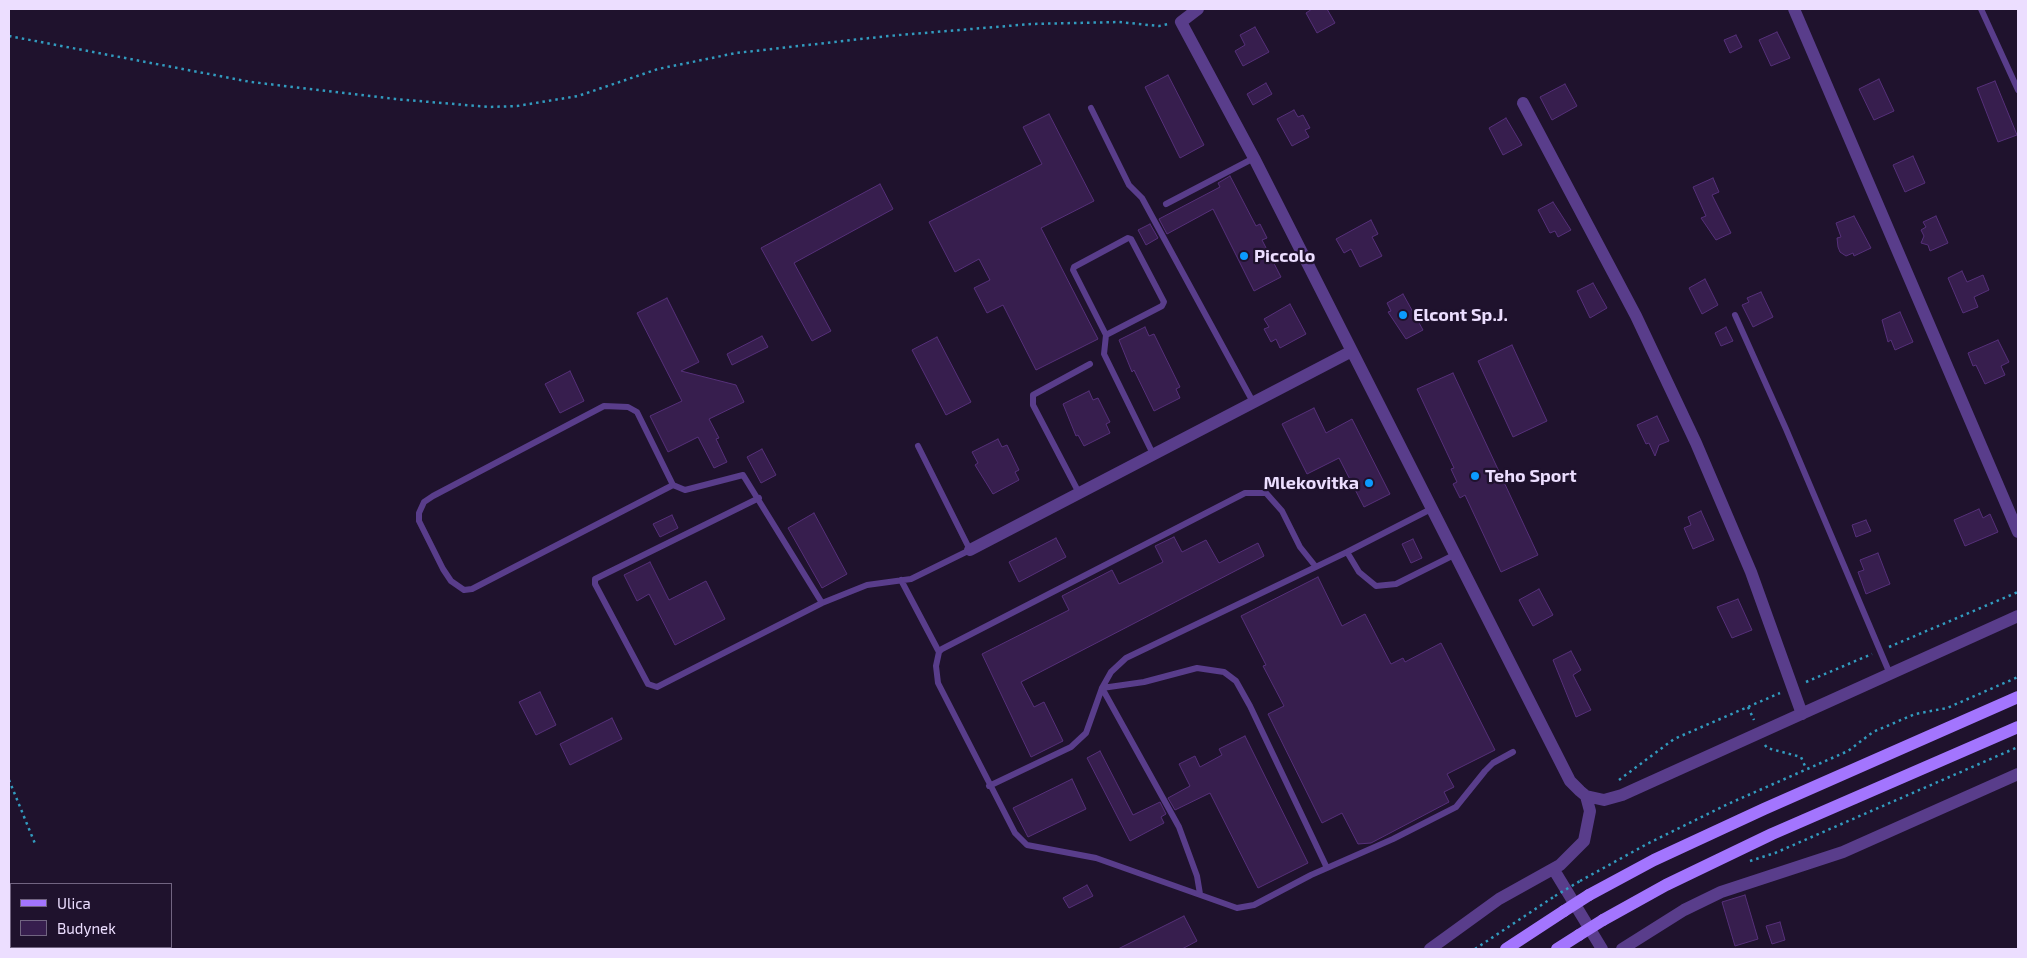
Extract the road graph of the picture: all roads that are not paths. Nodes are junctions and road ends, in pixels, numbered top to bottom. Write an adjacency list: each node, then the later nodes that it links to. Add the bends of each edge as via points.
1 (1198, 9): 7 (street, via 1181,22)
2 (1794, 9): 20 (street)
3 (1982, 9): 4 (lane)
4 (2018, 90)
5 (1523, 103): 32 (street, via 1636,316 1696,443 1751,572)
6 (1091, 108): 13 (lane, via 1129,185 1142,198)
7 (1254, 158): 8 (lane); 11 (street)
8 (1166, 204)
9 (1735, 315): 29 (lane)
10 (1106, 335): 10 (lane, via 1164,302 1128,238 1074,266); 15 (lane, via 1104,354)
11 (1352, 351): 13 (street); 19 (street)
12 (1090, 364): 17 (lane, via 1033,395 1034,406)
13 (1253, 402): 15 (street)
14 (918, 446): 21 (lane)
15 (1153, 454): 17 (street)
16 (672, 485): 16 (lane, via 472,589 464,590 451,580 419,521 424,502 433,496 604,406 628,406 637,412); 18 (lane, via 685,490 744,475)
17 (1079, 493): 21 (street)
18 (759, 498): 26 (lane); 26 (lane, via 595,579 648,684 657,686)
19 (1433, 508): 22 (lane); 23 (street)
20 (2018, 532)
21 (970, 550): 25 (lane, via 911,579)
22 (1347, 552): 23 (lane, via 1359,572 1376,586 1396,584); 24 (lane)
23 (1456, 554): 37 (street, via 1570,781)
24 (1316, 567): 28 (lane, via 1300,547 1282,511 1266,493 1245,494); 30 (lane, via 1126,658 1111,672)
25 (901, 580): 26 (lane, via 867,585); 28 (lane)
26 (822, 603)
27 (2018, 616): 29 (street)
28 (939, 652): 36 (lane, via 936,666 938,683)
29 (1890, 674): 32 (street)
30 (1102, 688): 36 (lane, via 1086,733 1071,747); 38 (lane, via 1144,682 1197,668 1224,672 1236,681); 40 (lane, via 1179,827 1197,876)
31 (2018, 698): 42 (main road, bridge, via 1764,808 1654,860 1589,895)
32 (1802, 714): 37 (street, via 1616,797 1604,800)
33 (2018, 726): 43 (main road, bridge, via 1772,834 1666,885)
34 (1513, 752): 38 (lane, via 1484,771 1456,807)
35 (2018, 774): 45 (street, via 1843,852 1721,892 1684,910)
36 (989, 786): 40 (lane, via 1015,833 1027,845 1096,858)
37 (1586, 796): 39 (street, via 1590,811 1584,841)
38 (1327, 868): 40 (lane, via 1254,905 1237,908)
39 (1554, 870): 41 (street, via 1499,899); 44 (street)
40 (1200, 894)
41 (1430, 949)
42 (1506, 949)
43 (1557, 949)
44 (1602, 949)
45 (1622, 949)

